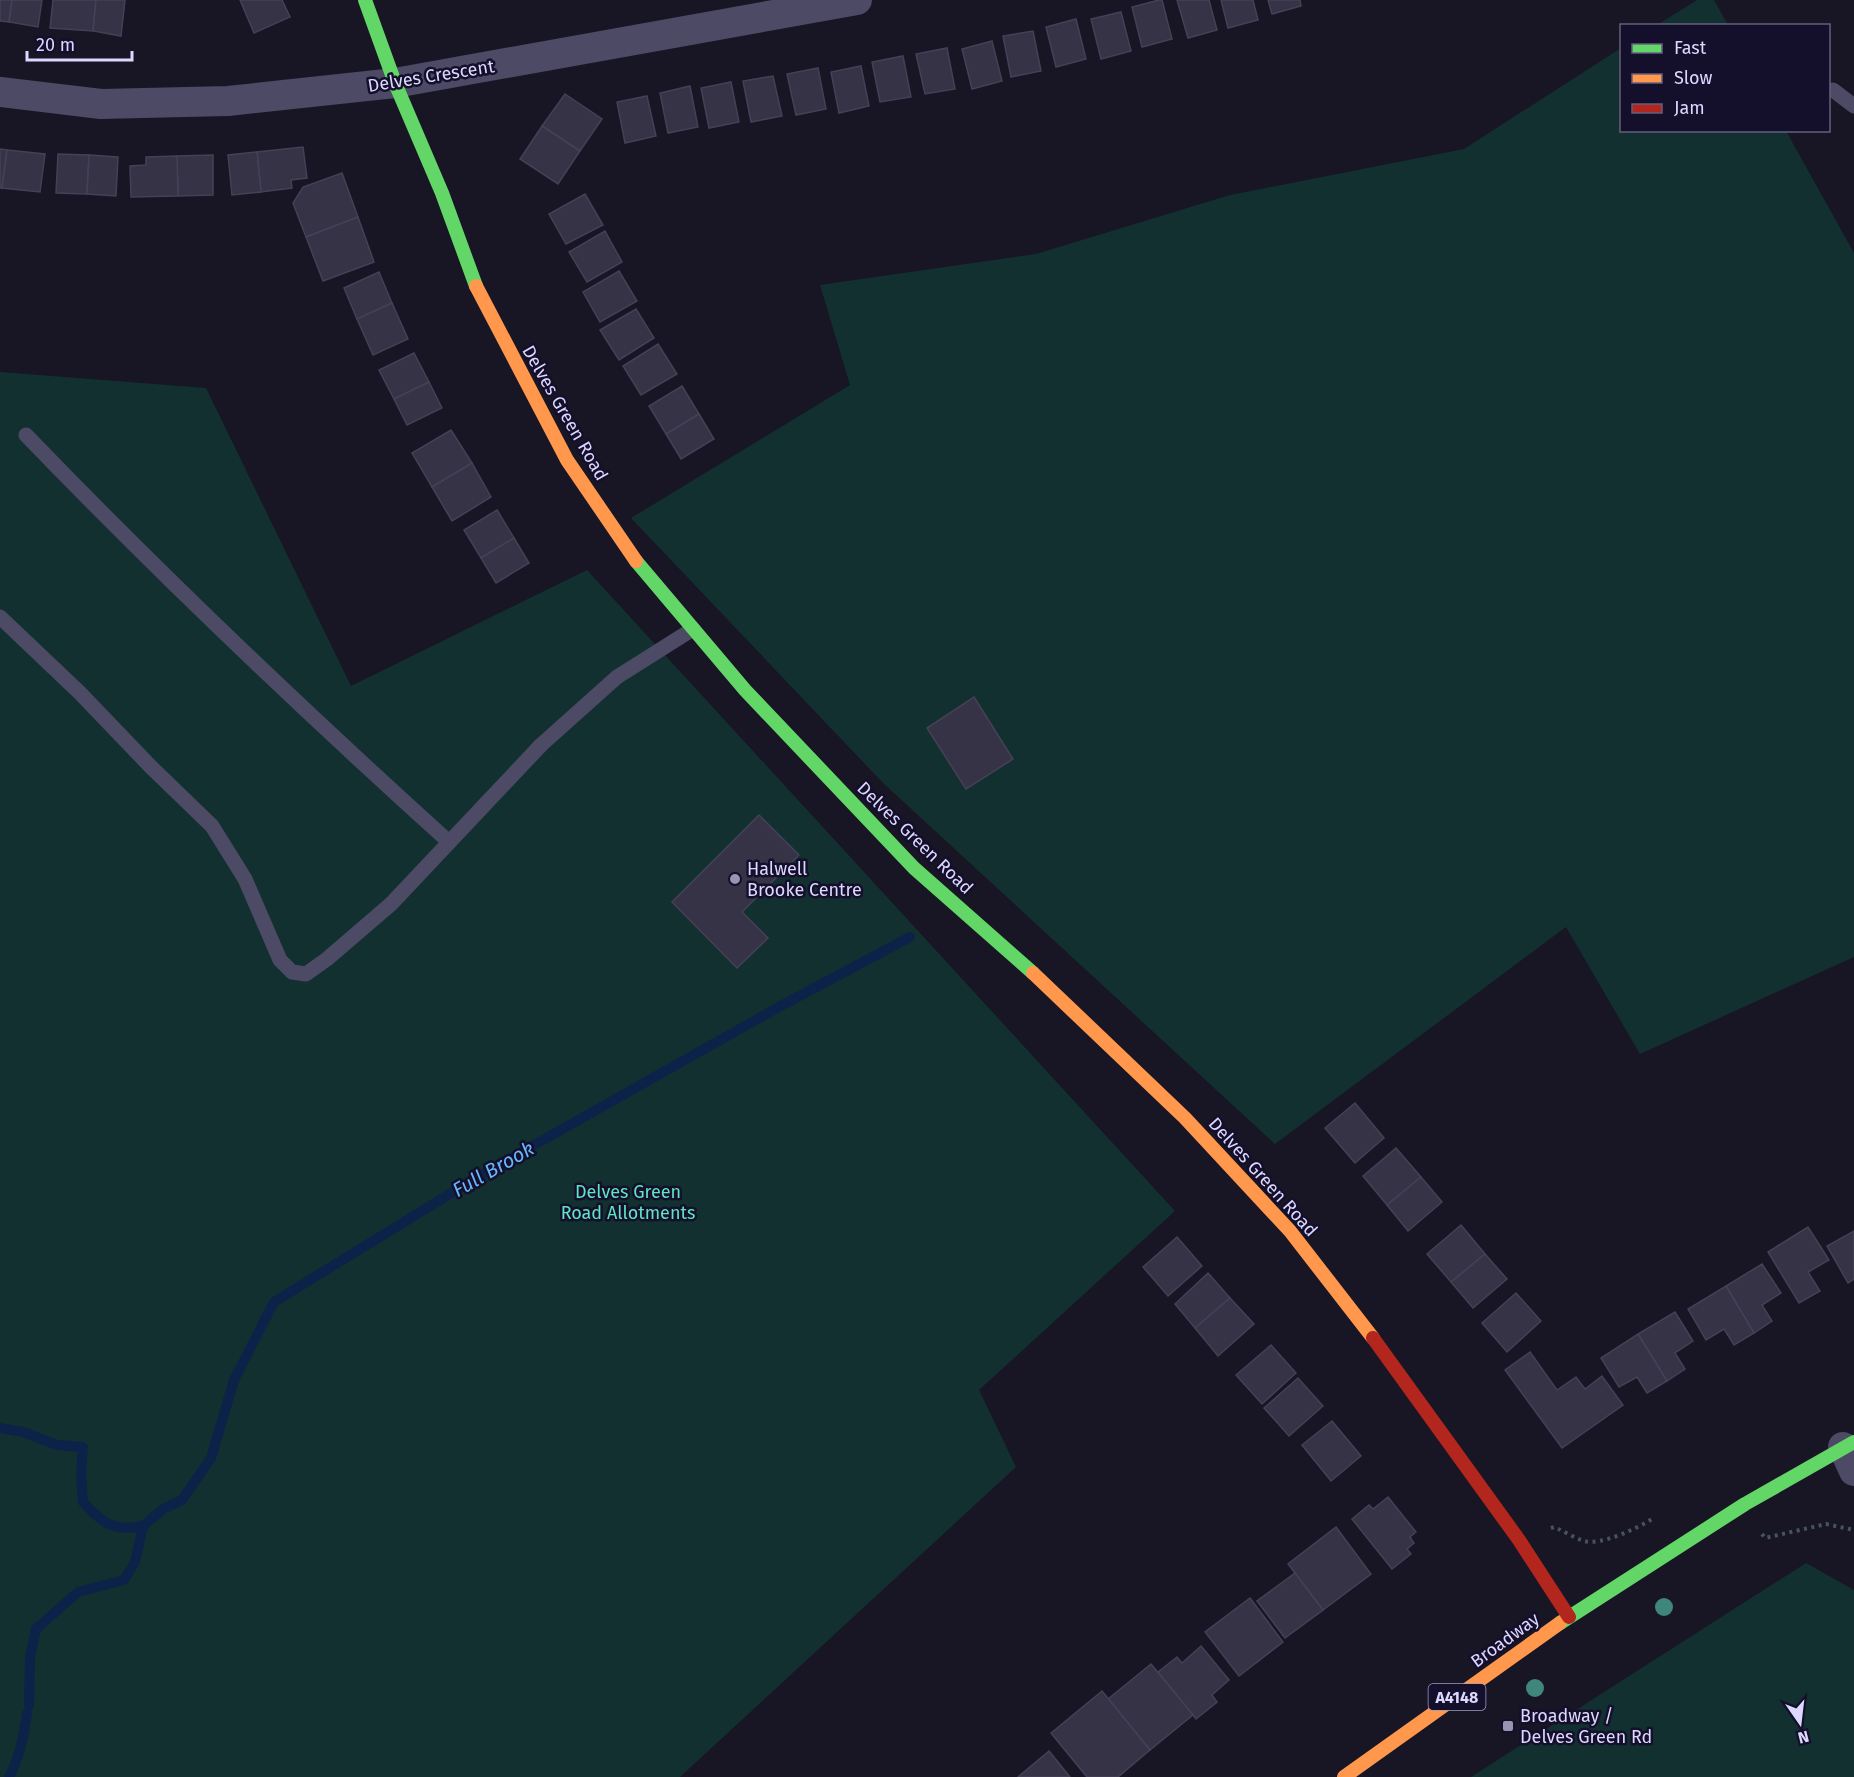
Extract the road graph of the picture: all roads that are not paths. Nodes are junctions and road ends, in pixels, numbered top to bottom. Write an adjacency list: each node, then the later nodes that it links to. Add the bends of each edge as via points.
1 (365, 0): 3 (main road, Delves Green Road)
2 (857, 0): 3 (street, Delves Crescent)
3 (394, 84): 5 (street, Delves Crescent, via 228,101 101,104); 9 (main road, Delves Green Road, via 442,193 479,294 567,460 630,553)
4 (1833, 90): 6 (lane)
5 (0, 92)
6 (1854, 106)
7 (26, 435): 10 (lane, via 215,624)
8 (0, 617): 10 (lane, via 212,826 245,879 280,960 292,972 306,974 327,959 391,904)
9 (693, 629): 10 (lane, via 617,677 541,745); 12 (main road, Delves Green Road, via 745,690 914,868 1010,951 1185,1118 1290,1231 1390,1360)
10 (450, 842)
11 (1850, 1453): 12 (main road, A4148, via 1745,1504)
12 (1569, 1617): 13 (main road, Broadway / A4148)
13 (1344, 1777)

